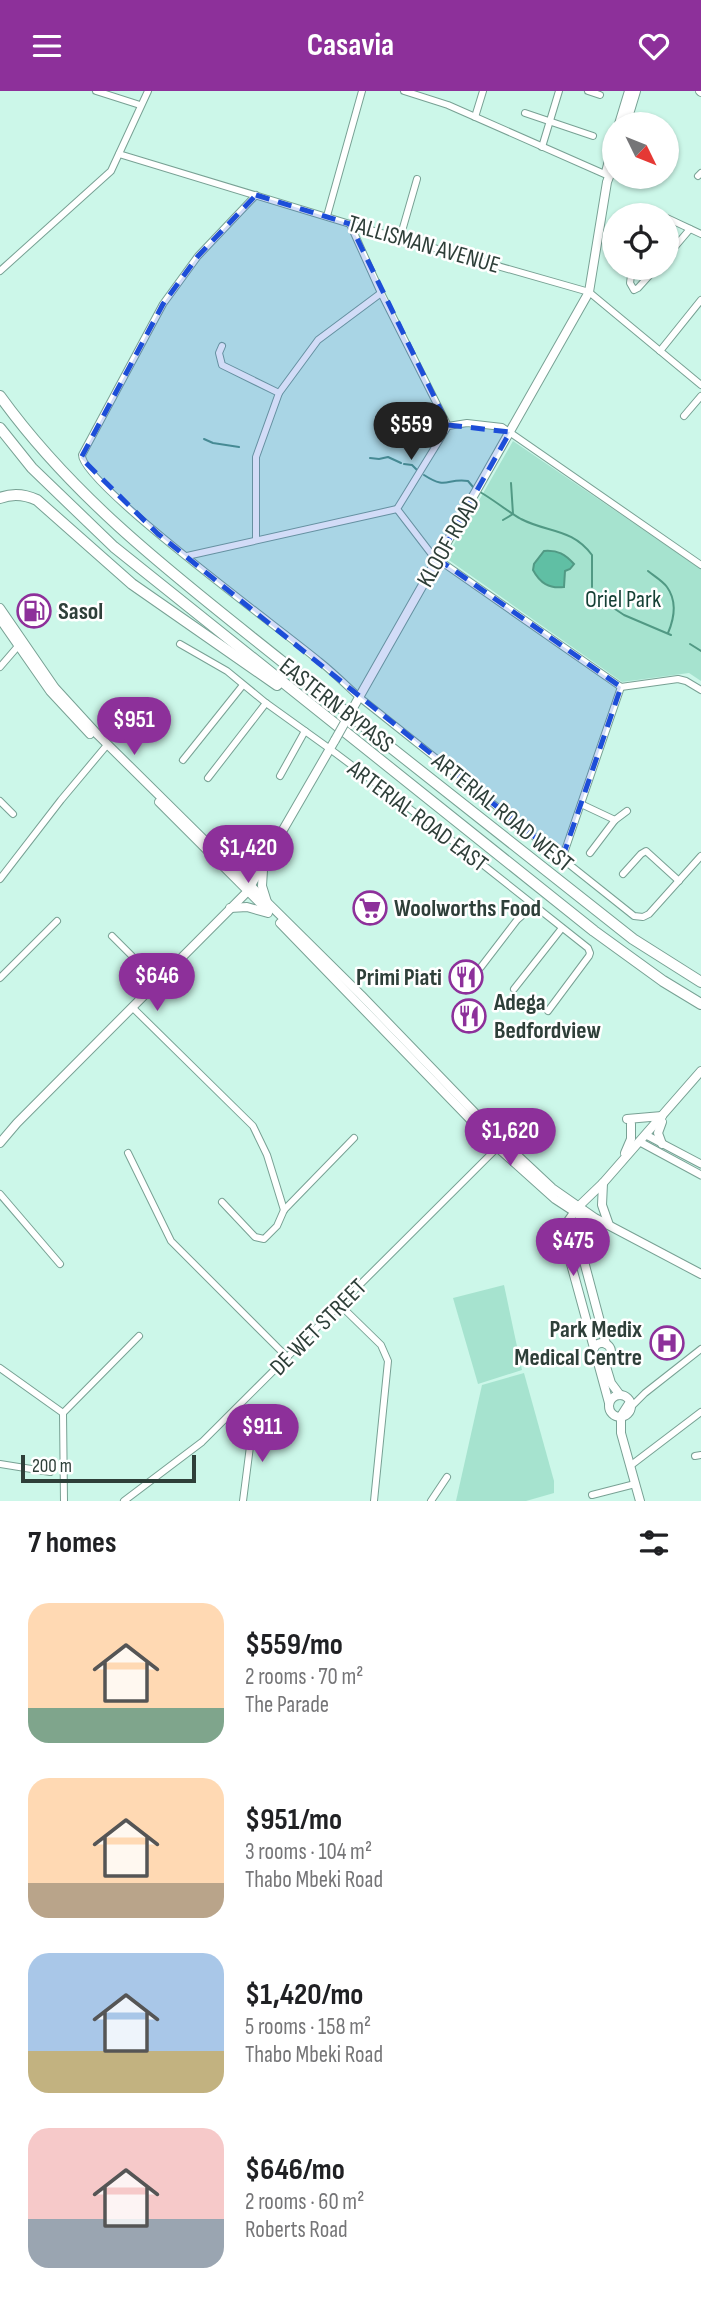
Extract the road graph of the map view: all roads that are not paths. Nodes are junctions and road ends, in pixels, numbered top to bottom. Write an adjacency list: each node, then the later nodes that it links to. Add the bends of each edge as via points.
1 (96, 91): 12 (street)
2 (148, 91): 12 (street)
3 (362, 91): 25 (street)
4 (404, 91): 10 (street)
5 (483, 91): 16 (street)
6 (559, 91): 17 (street)
7 (588, 91): 11 (street)
8 (629, 91): 13 (main road)
9 (636, 91): 14 (main road)
10 (422, 93): 16 (street)
11 (600, 95)
12 (140, 106): 20 (street)
13 (625, 112)
14 (627, 112)
15 (525, 113): 17 (street)
16 (475, 117): 19 (street)
17 (550, 122): 18 (street); 19 (street)
18 (593, 137)
19 (542, 147): 21 (street)
20 (119, 154): 24 (street, TALLISMAN AVENUE); 32 (street, via 100,183)
21 (602, 175)
22 (417, 179): 30 (street)
23 (606, 189): 35 (main road, KLOOF ROAD)
24 (256, 195): 25 (street, TALLISMAN AVENUE); 51 (street, ARTERIAL ROAD WEST, via 198,256 163,304 82,455 96,477)
25 (327, 216): 26 (street, TALLISMAN AVENUE)
26 (350, 224): 30 (street, TALLISMAN AVENUE); 36 (street)
27 (679, 224): 28 (street)
28 (690, 229): 29 (street); 31 (street)
29 (701, 234)
30 (400, 238): 35 (street, TALLISMAN AVENUE)
31 (679, 241)
32 (0, 271)
33 (630, 280): 34 (street, via 634,290)
34 (646, 280)
35 (589, 292): 39 (street, TALLISMAN AVENUE); 47 (main road, KLOOF ROAD)
36 (382, 293): 41 (street, via 317,340); 45 (street)
37 (701, 300): 39 (street)
38 (222, 346): 41 (street, via 222,365)
39 (660, 351): 40 (street, TALLISMAN AVENUE)
40 (701, 385)
41 (279, 393): 50 (street, via 257,457)
42 (0, 396): 95 (highway, EASTERN BYPASS, via 45,453 171,572 633,939)
43 (701, 396): 44 (street)
44 (684, 416)
45 (449, 426): 47 (street, via 467,423); 49 (street)
46 (0, 428): 64 (highway, EASTERN BYPASS, via 32,468 114,547)
47 (510, 432): 52 (main road, KLOOF ROAD); 53 (street)
48 (0, 499): 64 (highway, via 15,494 37,500 143,592)
49 (397, 509): 50 (street); 52 (street)
50 (256, 539): 51 (street)
51 (187, 556): 62 (street, ARTERIAL ROAD WEST)
52 (438, 559): 60 (street); 62 (main road, KLOOF ROAD)
53 (701, 565)
54 (0, 608): 56 (main road)
55 (0, 619): 56 (main road)
56 (20, 644): 58 (street); 66 (main road); 66 (main road, via 50,691)
57 (180, 645): 59 (street, ARTERIAL ROAD EAST, via 228,671)
58 (1, 661)
59 (243, 685): 63 (street, ARTERIAL ROAD EAST); 69 (street)
60 (621, 687): 61 (street, via 678,679); 73 (street)
61 (701, 690)
62 (359, 697): 68 (main road, KLOOF ROAD, bridge); 79 (street, ARTERIAL ROAD WEST)
63 (266, 703): 65 (street, ARTERIAL ROAD EAST); 71 (street)
64 (323, 714): 97 (highway, EASTERN BYPASS, via 594,931)
65 (305, 731): 68 (street, ARTERIAL ROAD EAST); 70 (street)
66 (96, 737): 67 (main road)
67 (106, 747): 81 (main road); 83 (street)
68 (330, 749): 80 (main road, KLOOF ROAD); 86 (street, ARTERIAL ROAD EAST)
69 (183, 760)
70 (280, 776)
71 (208, 778)
72 (0, 801): 75 (street)
73 (581, 804): 76 (street); 79 (street)
74 (626, 811): 76 (street)
75 (13, 814)
76 (615, 820): 77 (street)
77 (590, 853)
78 (701, 856): 84 (street)
79 (562, 859): 84 (street, ARTERIAL ROAD WEST, via 634,916 643,918)
80 (264, 865): 81 (main road); 85 (main road, KLOOF ROAD); 88 (main road, via 262,886)
81 (233, 873): 85 (main road); 87 (main road, via 236,891)
82 (623, 874): 84 (street, via 646,851)
83 (0, 879)
84 (679, 881)
85 (249, 889): 87 (main road, KLOOF ROAD); 88 (main road)
86 (534, 905): 90 (street, ARTERIAL ROAD EAST); 92 (street)
87 (231, 907): 88 (main road); 94 (main road, KLOOF ROAD)
88 (269, 909): 100 (main road)
89 (57, 921): 93 (street)
90 (562, 927): 96 (street); 99 (street, ARTERIAL ROAD EAST, via 590,953)
91 (112, 936): 94 (street)
92 (481, 967)
93 (0, 978)
94 (157, 981): 98 (main road, KLOOF ROAD)
95 (701, 982)
96 (514, 989)
97 (701, 1004)
98 (132, 1007): 106 (main road, KLOOF ROAD); 117 (street, via 253,1126)
99 (548, 1011)
100 (413, 1055): 107 (main road); 107 (main road)
101 (701, 1071): 102 (main road)
102 (664, 1115): 103 (main road); 108 (main road, via 658,1133); 110 (main road, via 629,1122 631,1139)
103 (646, 1135): 105 (main road); 108 (street)
104 (354, 1138): 117 (street)
105 (640, 1142): 110 (main road); 112 (street)
106 (0, 1143)
107 (500, 1144): 116 (main road, via 548,1193); 125 (street, DE WET STREET)
108 (662, 1144): 111 (street)
109 (128, 1153): 130 (street, via 171,1241)
110 (623, 1159): 113 (main road)
111 (701, 1164)
112 (701, 1175)
113 (603, 1183): 118 (main road); 120 (main road, via 602,1205)
114 (0, 1194): 123 (street)
115 (222, 1202): 117 (street, via 261,1240 274,1230)
116 (566, 1202): 118 (main road); 119 (main road)
117 (284, 1210)
118 (580, 1211): 119 (main road); 120 (main road); 121 (main road, via 576,1230)
119 (566, 1224): 122 (main road)
120 (609, 1225): 124 (main road)
121 (580, 1247): 122 (main road); 127 (main road)
122 (568, 1250): 128 (main road)
123 (60, 1264)
124 (701, 1273)
125 (339, 1304): 130 (street, DE WET STREET); 149 (street, via 381,1345 388,1361)
126 (139, 1336): 137 (street)
127 (606, 1344): 128 (main road); 131 (main road, via 610,1354)
128 (594, 1347): 131 (main road, via 593,1353)
129 (701, 1349): 135 (street)
130 (287, 1357): 147 (street, DE WET STREET, via 202,1442)
131 (601, 1360): 133 (main road); 134 (main road)
132 (0, 1368): 137 (street)
133 (620, 1395): 134 (main road); 135 (main road, via 625,1397)
134 (610, 1403): 135 (main road)
135 (624, 1411): 139 (main road); 139 (main road)
136 (701, 1412): 141 (street)
137 (63, 1413): 146 (street)
138 (253, 1423): 148 (street)
139 (626, 1452): 141 (main road)
140 (0, 1464): 142 (street)
141 (630, 1466): 144 (main road)
142 (50, 1472)
143 (447, 1477): 150 (street)
144 (635, 1484): 145 (street); 151 (main road)
145 (592, 1495)
146 (64, 1501)
147 (124, 1501)
148 (243, 1501)
149 (374, 1501)
150 (431, 1501)
151 (640, 1501)

